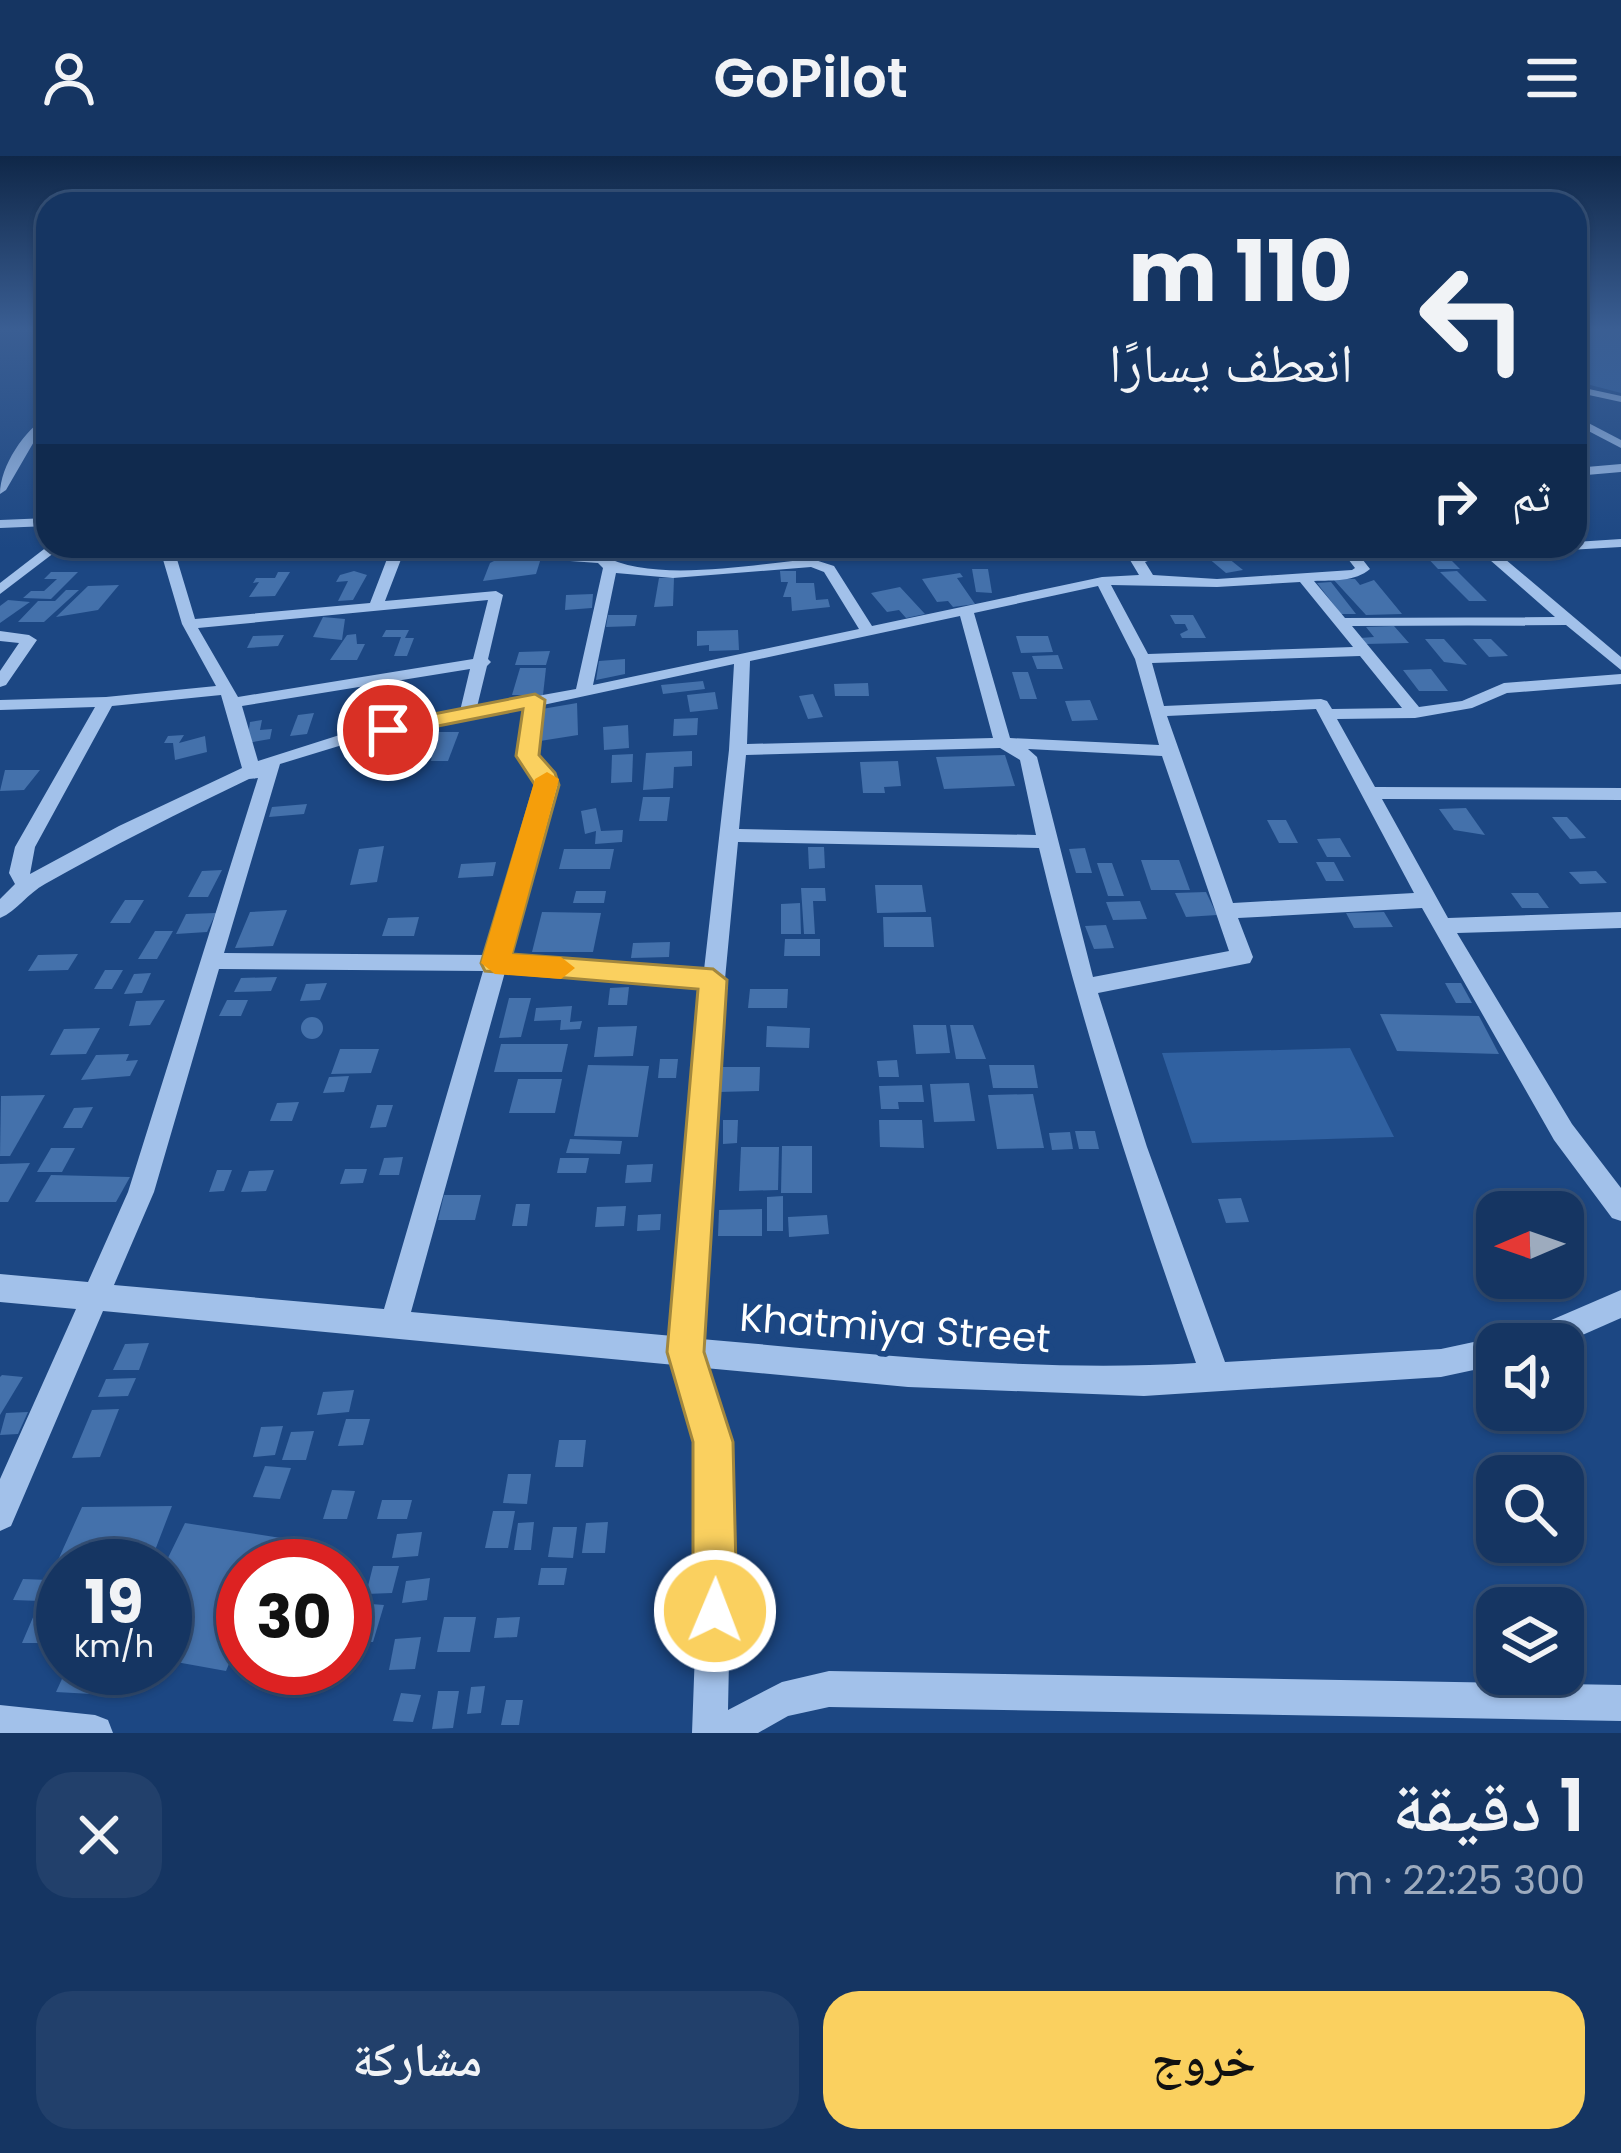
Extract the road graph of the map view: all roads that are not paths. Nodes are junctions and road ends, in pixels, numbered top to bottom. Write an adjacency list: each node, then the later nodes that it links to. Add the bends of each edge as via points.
1 (1587, 426): 3 (street)
2 (36, 429): 6 (street)
3 (1621, 445)
4 (1621, 468): 5 (street)
5 (1587, 471)
6 (0, 490)
7 (36, 522): 8 (street)
8 (0, 524)
9 (1619, 545): 10 (street)
10 (1587, 546)
11 (41, 558): 24 (street)
12 (170, 558): 29 (street)
13 (398, 558): 25 (street)
14 (587, 558): 20 (street)
15 (816, 558): 19 (street)
16 (1137, 558): 21 (street)
17 (1354, 558): 22 (street, via 1363,569 1355,574)
18 (1494, 558): 27 (street)
19 (812, 563): 20 (street, via 674,574); 30 (street, via 829,569)
20 (610, 568): 39 (street)
21 (1148, 579): 22 (street); 23 (street)
22 (1306, 580): 28 (street)
23 (1102, 581): 26 (street); 34 (street)
24 (0, 590)
25 (376, 605): 29 (street); 35 (street, via 496,595)
26 (966, 611): 30 (street); 48 (street)
27 (1567, 621): 28 (street); 36 (street)
28 (1343, 622): 32 (street)
29 (189, 624): 40 (street)
30 (869, 633): 33 (street)
31 (0, 636): 38 (street, via 29,640)
32 (1364, 651): 34 (street); 45 (street)
33 (742, 658): 39 (street); 49 (street)
34 (1143, 659): 44 (street)
35 (483, 662): 40 (street); 47 (street)
36 (1621, 665)
37 (1621, 679): 45 (street, via 1504,688 1466,706)
38 (0, 682)
39 (583, 692): 41 (street)
40 (230, 696): 42 (street); 51 (street)
41 (535, 700): 47 (street); 62 (street, via 527,756 547,785)
42 (106, 702): 43 (street); 56 (street, via 25,847)
43 (0, 704)
44 (1159, 711): 46 (street, via 1321,704); 50 (street)
45 (1415, 713): 46 (street)
46 (1330, 714): 52 (street)
47 (467, 715): 51 (street, via 349,737)
48 (1004, 743): 49 (street); 50 (street); 55 (street, via 1028,757)
49 (738, 750): 54 (street)
50 (1168, 751): 58 (street)
51 (263, 768): 56 (street, via 126,830); 61 (street)
52 (1370, 794): 53 (street); 57 (street)
53 (1621, 794)
54 (730, 835): 55 (street); 63 (street)
55 (1046, 842): 64 (street)
56 (10, 899)
57 (1428, 900): 58 (street); 60 (street)
58 (1228, 911): 64 (street, via 1242,956)
59 (1621, 920): 60 (street)
60 (1442, 926): 65 (street, via 1563,1132)
61 (211, 961): 62 (street); 67 (street, via 141,1192)
62 (495, 963): 63 (street); 70 (street)
63 (713, 980): 71 (street)
64 (1084, 987): 73 (street)
65 (1621, 1209)
66 (0, 1288): 67 (street, Khatmiya Street)
67 (94, 1296): 70 (street, Khatmiya Street); 74 (street)
68 (1621, 1304): 69 (street)
69 (1577, 1323)
70 (393, 1326): 71 (street, Khatmiya Street)
71 (686, 1352): 73 (street, Khatmiya Street, via 1022,1377); 78 (street, via 713,1442)
72 (1476, 1356): 73 (street, Khatmiya Street)
73 (1215, 1375)
74 (0, 1515)
75 (1621, 1703): 79 (street, via 829,1690 782,1700)
76 (0, 1723): 77 (street)
77 (95, 1733)
78 (710, 1733)
79 (722, 1733)

